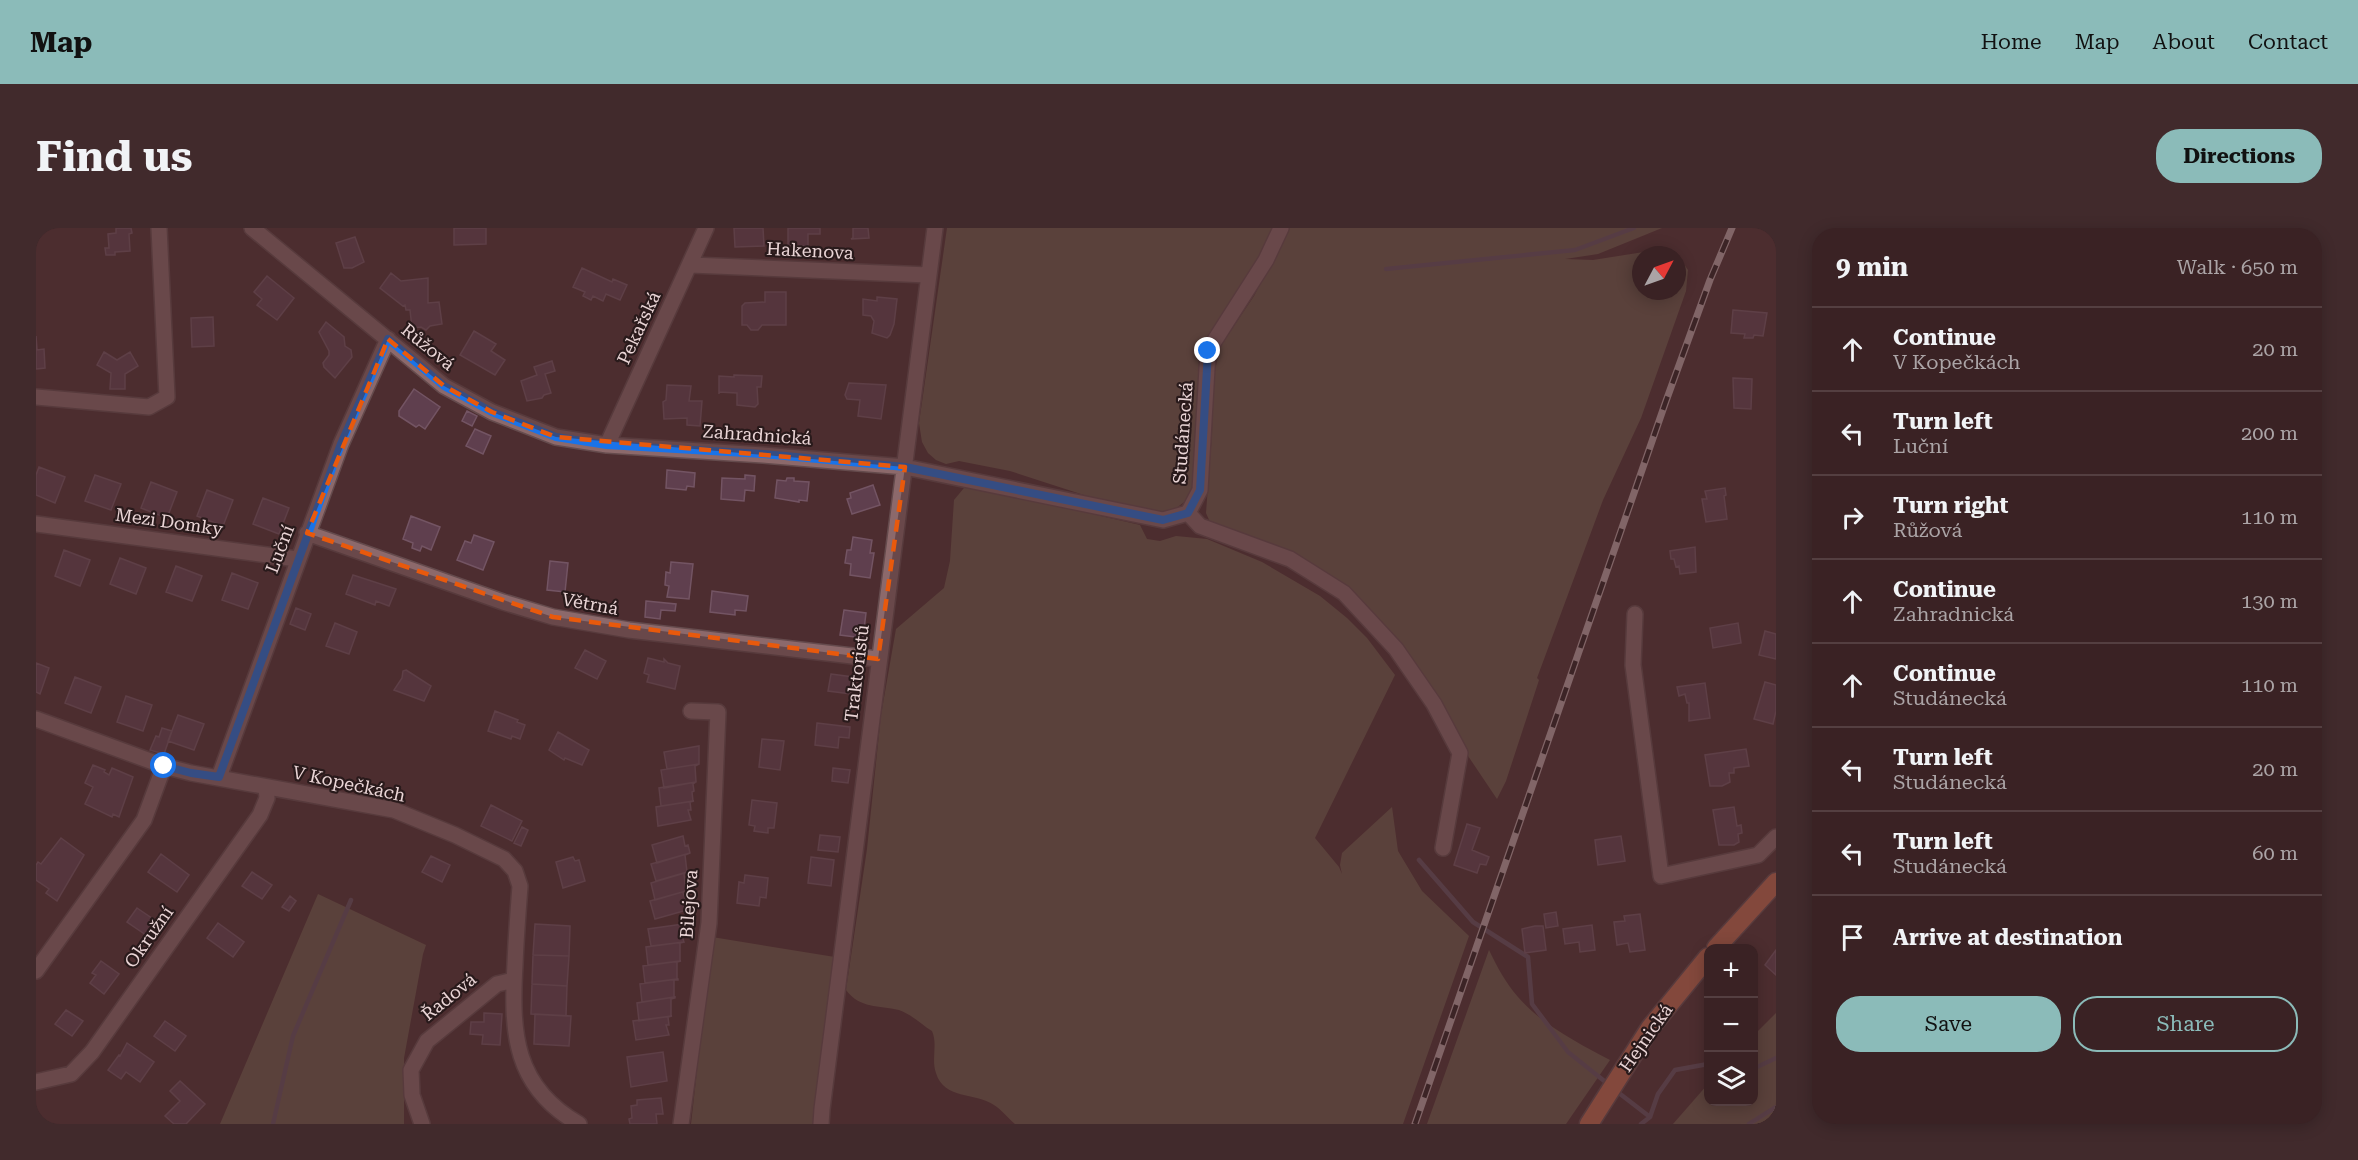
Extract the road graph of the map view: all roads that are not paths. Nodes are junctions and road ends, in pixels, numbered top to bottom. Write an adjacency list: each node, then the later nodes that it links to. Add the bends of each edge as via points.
1 (159, 228): 9 (street, via 167,397 149,407)
2 (252, 228): 8 (street, Růžová)
3 (706, 228): 6 (street, Pekařská)
4 (935, 228): 7 (street, Traktoristů)
5 (1281, 228): 12 (street, Studánecká, via 1266,260 1208,351 1200,490)
6 (691, 265): 7 (street, Hakenova); 10 (street, Pekařská)
7 (928, 275): 11 (street, Traktoristů)
8 (388, 339): 10 (street, Růžová, via 444,386 492,412 556,437); 14 (street, Luční, via 341,444)
9 (36, 397)
10 (607, 445): 11 (street, Zahradnická)
11 (905, 467): 12 (street, via 1163,520); 17 (street, Traktoristů)
12 (1188, 513): 24 (street, via 1200,526 1290,559 1344,593 1396,649 1434,704 1460,753)
13 (36, 524): 15 (street, Mezi Domky)
14 (308, 533): 15 (street, Luční); 17 (street, Větrná, via 553,617 629,630)
15 (297, 559): 21 (street, Luční)
16 (1635, 614): 23 (street, via 1633,665 1661,876 1758,855)
17 (878, 659): 34 (street, Traktoristů)
18 (691, 711): 33 (street, Bilejova, via 718,712 710,923)
19 (36, 719): 20 (street, V Kopečkách)
20 (164, 766): 21 (street, V Kopečkách); 28 (street, via 144,820)
21 (219, 777): 22 (street, V Kopečkách)
22 (266, 787): 29 (street, V Kopečkách, via 394,810 504,859 520,886); 30 (street, Okružní, via 267,798 260,815 92,1052 71,1074)
23 (1776, 837)
24 (1443, 848)
25 (1776, 882): 26 (main road)
26 (1720, 944)
27 (1704, 962): 35 (main road, Hejnická, via 1650,1028)
28 (36, 971)
29 (514, 980): 31 (street, Řadová, via 496,984 427,1041 411,1070 412,1095); 32 (street, V Kopečkách, via 515,1039 520,1058 530,1080 545,1098)
30 (36, 1082)
31 (422, 1124)
32 (579, 1124)
33 (681, 1124)
34 (821, 1124)
35 (1589, 1124)

